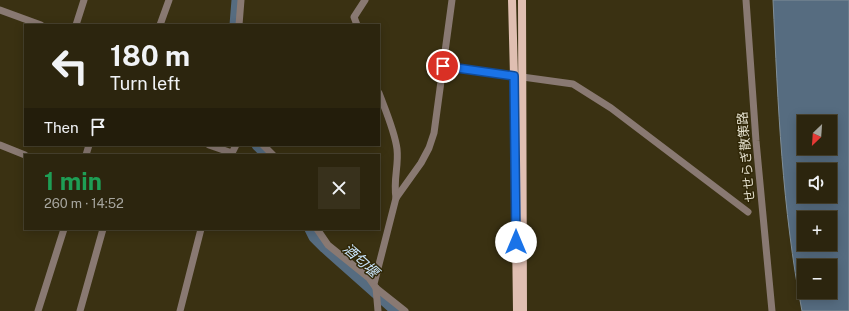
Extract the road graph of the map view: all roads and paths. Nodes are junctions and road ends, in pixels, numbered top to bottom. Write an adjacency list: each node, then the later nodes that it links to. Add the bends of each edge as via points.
1 (84, 0): 11 (street)
2 (169, 0): 12 (street)
3 (241, 0): 13 (street)
4 (365, 0): 14 (street, via 354,17)
5 (452, 0): 15 (street)
6 (512, 0): 16 (main road)
7 (522, 0): 16 (main road)
8 (746, 0): 38 (street, せせらぎ散策路)
9 (0, 10): 10 (street)
10 (38, 24)
11 (76, 24)
12 (160, 24)
13 (239, 24)
14 (357, 24)
15 (443, 66): 16 (street); 24 (street, via 434,133 429,148)
16 (518, 76): 25 (street, via 573,84 611,108); 36 (main road); 37 (main road)
17 (380, 95): 24 (street, via 397,146 394,184)
18 (0, 144): 23 (street)
19 (211, 146): 21 (street)
20 (264, 146): 22 (street)
21 (231, 154)
22 (272, 154)
23 (24, 155)
24 (396, 198): 30 (street)
25 (748, 212)
26 (64, 230): 32 (street)
27 (103, 230): 33 (street)
28 (201, 230): 34 (street)
29 (318, 230): 30 (street, via 328,245)
30 (375, 286): 31 (street); 35 (street)
31 (378, 307)
32 (38, 311)
33 (80, 311)
34 (180, 311)
35 (405, 311)
36 (517, 311)
37 (523, 311)
38 (772, 311)

